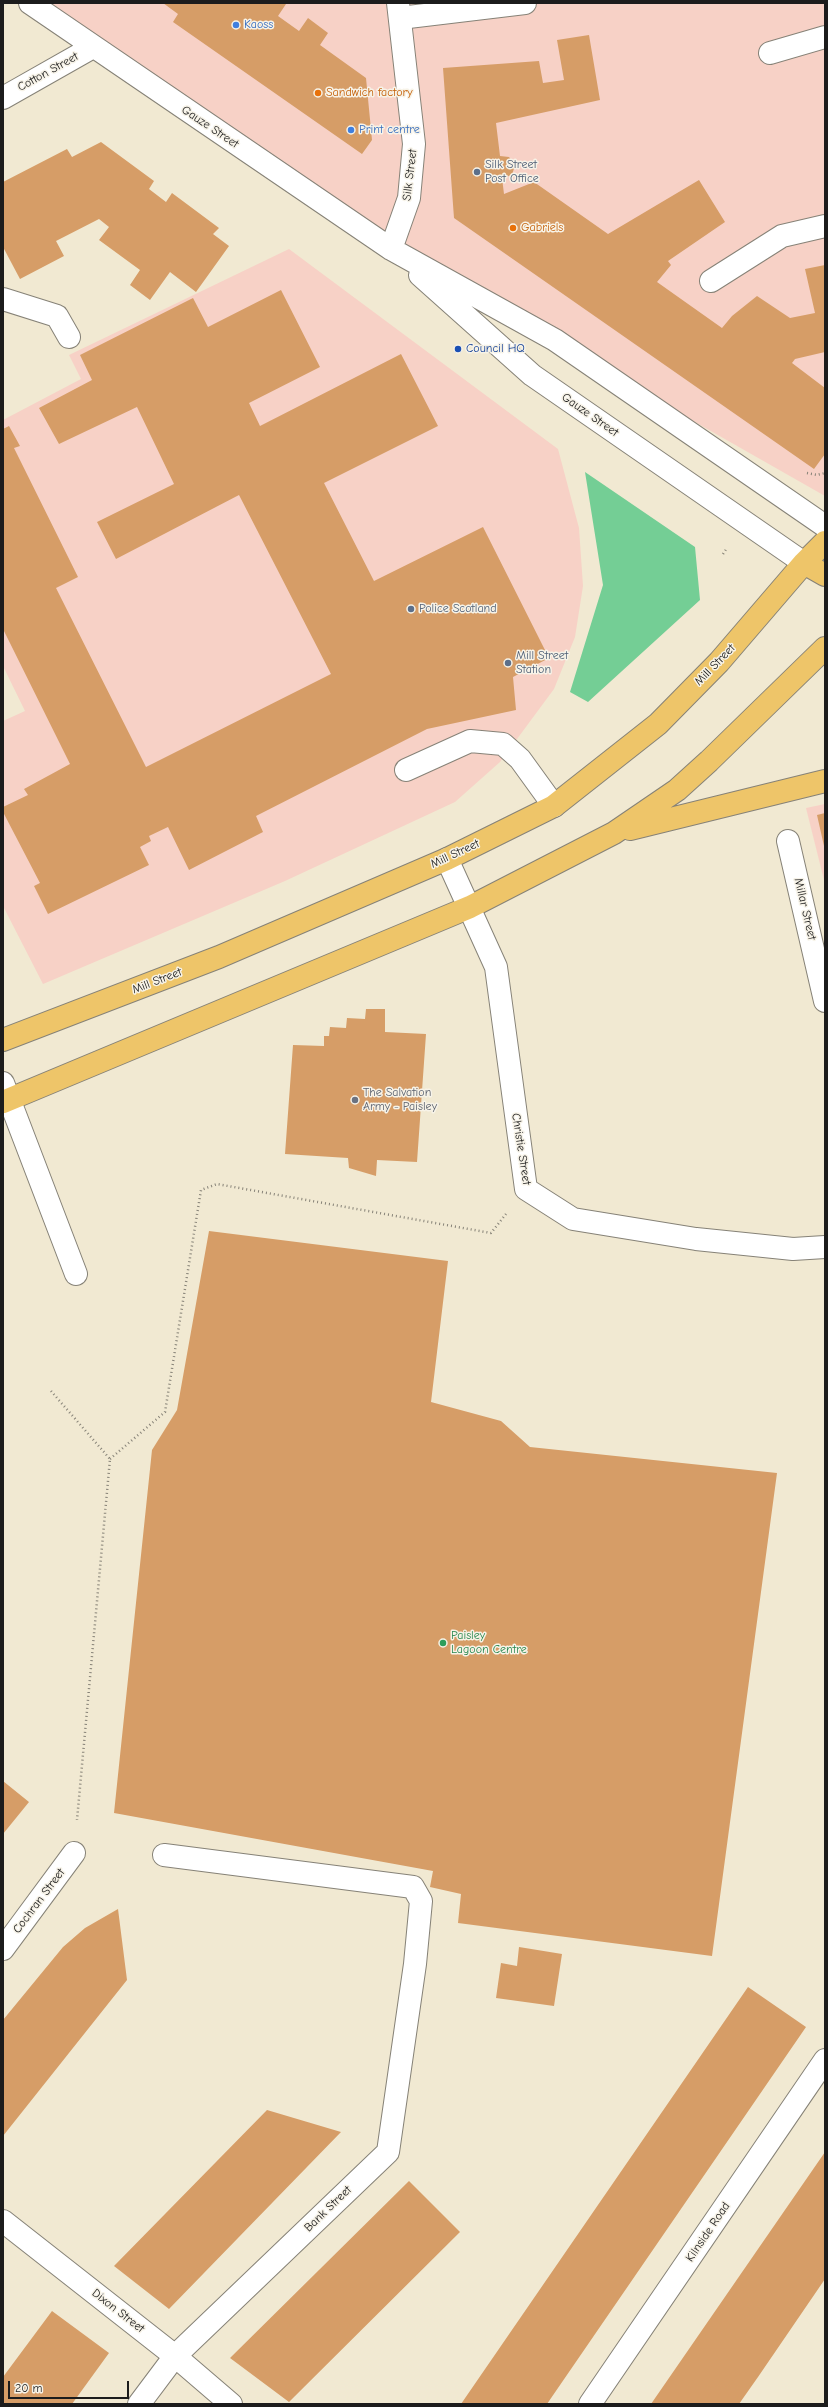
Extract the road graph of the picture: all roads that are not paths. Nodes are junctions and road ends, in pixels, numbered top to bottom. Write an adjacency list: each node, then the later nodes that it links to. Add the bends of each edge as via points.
1 (30, 3): 5 (street, Gauze Street)
2 (525, 3): 3 (street)
3 (399, 10): 9 (street, Silk Street, via 414,144 409,198)
4 (825, 37): 6 (street)
5 (93, 47): 7 (street, Cotton Street); 9 (street, Gauze Street)
6 (770, 52)
7 (3, 98)
8 (825, 226): 10 (street, via 782,236)
9 (391, 249): 13 (street, Gauze Street, via 555,340); 15 (street, Gauze Street, via 532,375)
10 (711, 281)
11 (3, 299): 12 (street, via 57,316)
12 (69, 337)
13 (825, 526)
14 (825, 542): 15 (main road, Mill Street)
15 (804, 563): 16 (main road); 20 (main road, Mill Street, via 724,656 658,724)
16 (825, 575)
17 (825, 648): 21 (main road, via 682,785)
18 (406, 770): 20 (street, via 470,741 503,744 520,760)
19 (825, 781): 21 (main road)
20 (554, 806): 23 (main road, Mill Street)
21 (614, 833): 24 (main road)
22 (788, 841): 25 (street, Millar Street)
23 (447, 859): 24 (street, Christie Street); 27 (main road, Mill Street, via 219,957)
24 (470, 907): 28 (main road); 29 (street, Christie Street, via 496,967 526,1189 573,1219 696,1239 792,1249)
25 (818, 938): 26 (street, Millar Street)
26 (825, 1001)
27 (3, 1040)
28 (5, 1095): 30 (street)
29 (825, 1247)
30 (76, 1274)
31 (74, 1853): 33 (street, Cochran Street)
32 (164, 1855): 36 (street, Bank Street, via 413,1887 421,1901 415,1964 388,2152)
33 (3, 1949)
34 (825, 2060): 39 (street, Kilnside Road)
35 (3, 2221): 36 (street, Dixon Street)
36 (175, 2356): 37 (street, Bank Street); 38 (street, Dixon Street)
37 (139, 2404)
38 (231, 2404)
39 (590, 2404)

